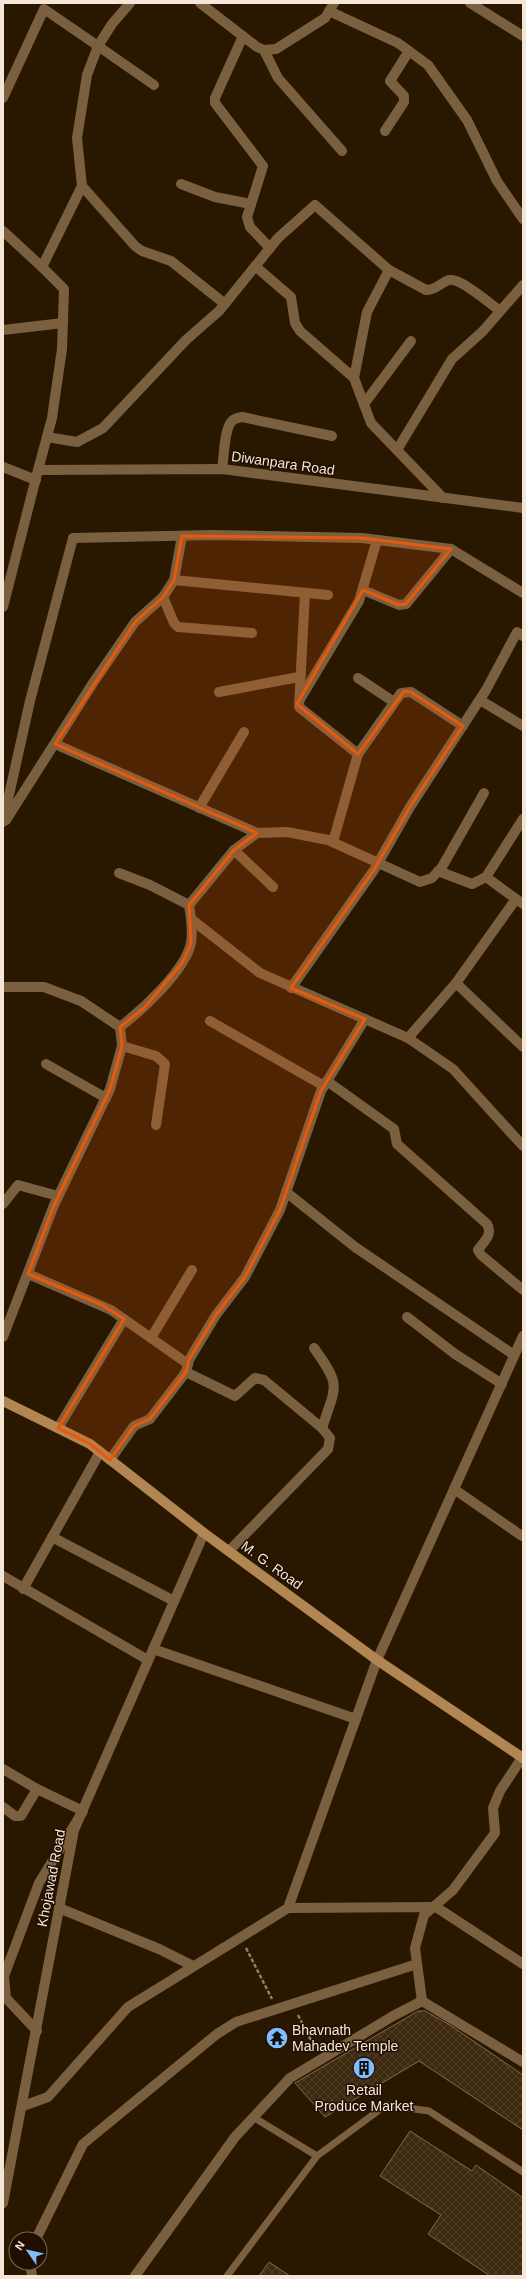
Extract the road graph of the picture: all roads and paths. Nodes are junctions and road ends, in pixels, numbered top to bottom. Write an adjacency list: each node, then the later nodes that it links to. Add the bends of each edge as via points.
1 (130, 3): 8 (street)
2 (200, 3): 6 (street)
3 (470, 3): 7 (street)
4 (42, 6): 8 (street); 12 (street)
5 (332, 7): 9 (street, via 325,18 276,49); 10 (street, via 398,43)
6 (243, 36): 9 (street); 17 (street, via 215,103 263,166)
7 (523, 36)
8 (98, 46): 11 (street); 16 (street, via 87,75 77,138)
9 (264, 50): 14 (street, via 278,78)
10 (409, 52): 13 (street, via 390,81 404,96 404,102); 18 (street, via 428,66 467,120 497,181)
11 (154, 85)
12 (3, 98)
13 (385, 132)
14 (342, 151)
15 (181, 184): 17 (street, via 215,197)
16 (82, 186): 22 (street); 25 (street, via 135,246 171,261)
17 (251, 204): 20 (street, via 247,223)
18 (523, 219)
19 (3, 231): 22 (street)
20 (270, 248): 21 (street); 23 (street, via 315,205)
21 (255, 266): 25 (street); 30 (street, via 290,297 295,323 300,331)
22 (42, 267): 27 (street, via 64,289)
23 (389, 270): 26 (street, via 426,290 432,290 448,280 458,281); 30 (street, via 367,312)
24 (523, 285): 26 (street)
25 (225, 304): 32 (street, via 186,340 102,428 77,442)
26 (500, 311): 34 (street, via 483,331 452,359)
27 (63, 323): 28 (street); 32 (street, via 62,349)
28 (3, 330)
29 (410, 341): 31 (street)
30 (354, 378): 31 (street)
31 (364, 404): 34 (street, via 371,423)
32 (47, 436): 37 (street)
33 (332, 436): 36 (street, via 242,417 235,418 228,429)
34 (397, 450): 38 (street)
35 (3, 467): 37 (street)
36 (222, 469): 37 (street, Diwanpara Road); 38 (street, Diwanpara Road)
37 (37, 475): 49 (street)
38 (442, 498): 39 (street, Diwanpara Road)
39 (523, 508)
40 (182, 536): 41 (street); 43 (street); 65 (street, via 73,538 30,701)
41 (377, 540): 42 (street); 44 (street)
42 (451, 549): 44 (street, via 406,604 399,605); 46 (street)
43 (174, 580): 45 (street); 48 (street)
44 (363, 590): 56 (street, via 354,611)
45 (305, 592): 47 (street); 52 (street)
46 (523, 592)
47 (328, 595)
48 (163, 597): 50 (street, via 178,627); 61 (street, via 135,622)
49 (3, 607)
50 (252, 633)
51 (523, 636): 55 (street, via 517,632)
52 (299, 677): 54 (street); 56 (street)
53 (358, 678): 57 (street)
54 (219, 692)
55 (480, 700): 58 (street); 59 (street)
56 (298, 702): 62 (street, via 301,710)
57 (394, 702): 58 (street, via 404,691 411,692); 62 (street)
58 (463, 726): 71 (street, via 410,807)
59 (523, 726)
60 (244, 732): 64 (street)
61 (55, 744): 64 (street); 67 (street)
62 (358, 754): 69 (street)
63 (484, 793): 72 (street)
64 (199, 808): 68 (street)
65 (3, 822)
66 (522, 824): 74 (street)
67 (3, 825)
68 (257, 833): 69 (street, via 288,832); 70 (street)
69 (333, 842): 71 (street)
70 (234, 850): 75 (street); 77 (street)
71 (378, 864): 72 (street, via 420,882 432,878); 81 (street)
72 (438, 871): 74 (street, via 472,884)
73 (119, 873): 77 (street, via 150,885)
74 (486, 877): 76 (street)
75 (273, 887)
76 (520, 902): 79 (street)
77 (189, 906): 78 (street)
78 (191, 919): 81 (street, via 260,973); 84 (street, via 191,943 182,963 144,1008)
79 (456, 983): 85 (street); 87 (street)
80 (3, 987): 84 (street, via 44,987 81,1001)
81 (291, 988): 82 (street)
82 (365, 1019): 85 (street); 89 (street)
83 (210, 1020): 89 (street)
84 (120, 1027): 86 (street)
85 (408, 1038): 92 (street, via 453,1069)
86 (122, 1046): 90 (street); 91 (street, via 156,1056 165,1064)
87 (523, 1047)
88 (46, 1064): 90 (street)
89 (325, 1084): 93 (street); 98 (street, via 394,1129 397,1144 487,1224 490,1229 489,1236 478,1250)
90 (106, 1098): 94 (street)
91 (156, 1125)
92 (523, 1146)
93 (286, 1192): 105 (street, via 355,1247); 106 (street, via 280,1210 245,1277 216,1315)
94 (58, 1196): 95 (street, via 18,1185); 97 (street)
95 (3, 1204)
96 (192, 1270): 102 (street)
97 (28, 1274): 100 (street, via 102,1305); 101 (street)
98 (523, 1290)
99 (407, 1317): 107 (street, via 455,1354)
100 (124, 1319): 102 (street); 109 (street)
101 (3, 1337)
102 (151, 1338): 106 (street)
103 (522, 1340): 105 (street)
104 (314, 1348): 110 (street, via 332,1373 335,1384)
105 (514, 1355): 107 (street)
106 (187, 1368): 110 (street, via 235,1396 255,1378 264,1380); 112 (street, via 150,1420 134,1426)
107 (502, 1384): 113 (street)
108 (3, 1401): 109 (main road, M. G. Road)
109 (58, 1428): 111 (main road, M. G. Road)
110 (322, 1428): 117 (street, via 330,1438 328,1449)
111 (100, 1452): 112 (main road, M. G. Road); 116 (street)
112 (110, 1460): 114 (main road, M. G. Road)
113 (454, 1489): 115 (street); 123 (street)
114 (204, 1533): 117 (main road, M. G. Road); 120 (street, Khojawad Road)
115 (522, 1536)
116 (52, 1537): 119 (street); 120 (street)
117 (229, 1551): 123 (main road, M. G. Road)
118 (3, 1576): 119 (street)
119 (23, 1589): 122 (street)
120 (174, 1601): 121 (street, Khojawad Road)
121 (153, 1649): 122 (street, Khojawad Road); 124 (street)
122 (148, 1660): 129 (street, Khojawad Road)
123 (378, 1660): 124 (street); 125 (main road, M. G. Road)
124 (356, 1719): 132 (street)
125 (523, 1757): 130 (street, via 500,1792 493,1808 495,1834 453,1890)
126 (3, 1769): 127 (street)
127 (38, 1789): 128 (street, via 21,1816 15,1816); 129 (street)
128 (3, 1807)
129 (83, 1810): 131 (street, Khojawad Road, via 74,1830); 137 (street, via 39,1883)
130 (436, 1907): 132 (street); 134 (street, via 424,1915 415,1948); 135 (street)
131 (59, 1908): 136 (street, via 159,1949); 141 (street, Khojawad Road)
132 (288, 1908): 133 (street)
133 (240, 1937): 136 (street); 140 (path)
134 (417, 1964): 138 (street); 139 (street)
135 (523, 1964)
136 (193, 1966): 144 (street, via 128,2007 48,2097)
137 (4, 1975): 141 (street, via 6,1998)
138 (422, 2001): 142 (street); 143 (street)
139 (292, 2004): 140 (street); 142 (path)
140 (277, 2009): 149 (street, via 227,2027 83,2144)
141 (37, 2031): 144 (street, Khojawad Road)
142 (321, 2059): 145 (street, via 290,2078)
143 (523, 2062)
144 (23, 2106): 148 (street, Khojawad Road)
145 (253, 2117): 146 (lane); 150 (street, via 235,2137)
146 (317, 2156): 147 (lane, via 386,2105 429,2111); 151 (lane)
147 (523, 2172)
148 (3, 2203)
149 (40, 2231)
150 (135, 2276)
151 (227, 2276)

